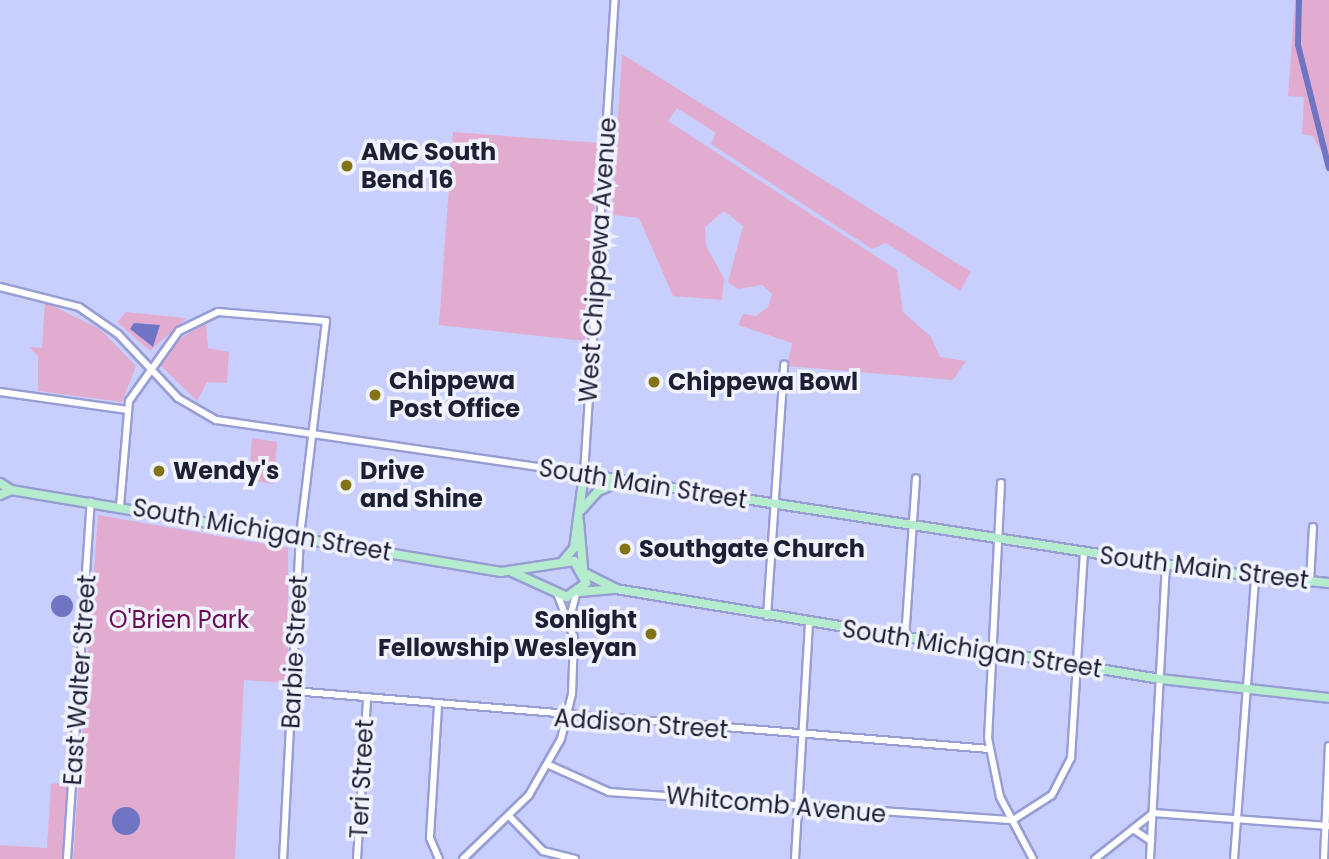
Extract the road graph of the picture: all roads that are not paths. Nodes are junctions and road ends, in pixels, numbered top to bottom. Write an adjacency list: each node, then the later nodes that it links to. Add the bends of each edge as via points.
1 (615, 0): 8 (street, West Chippewa Avenue)
2 (0, 287): 4 (street, South Main Street, via 79,307 105,323)
3 (783, 365): 16 (street)
4 (148, 369): 6 (street); 7 (street, South Main Street, via 216,420); 7 (street, Barbie Street, via 179,331 209,315 326,321)
5 (0, 392): 6 (street)
6 (128, 410): 17 (street)
7 (309, 437): 8 (street, South Main Street); 22 (street, Barbie Street)
8 (584, 474): 10 (main road, South Main Street); 18 (main road, West Chippewa Avenue)
9 (915, 478): 20 (street)
10 (625, 480): 16 (main road, South Main Street); 18 (main road, via 597,491)
11 (0, 482): 13 (main road, South Michigan Street)
12 (1001, 483): 23 (street)
13 (11, 490): 14 (main road); 15 (main road, South Michigan Street)
14 (0, 495)
15 (91, 502): 17 (main road, South Michigan Street); 60 (street, East Walter Street)
16 (775, 505): 20 (main road, South Main Street); 35 (street)
17 (120, 506): 22 (main road, South Michigan Street)
18 (581, 511): 19 (main road, West Chippewa Avenue)
19 (579, 521): 25 (main road, West Chippewa Avenue, via 574,548); 27 (main road, West Chippewa Avenue)
20 (913, 526): 23 (main road, South Main Street); 38 (street)
21 (1313, 527): 30 (street)
22 (300, 536): 28 (main road, South Michigan Street); 43 (street, Barbie Street)
23 (997, 539): 24 (main road, South Main Street); 39 (street)
24 (1083, 552): 26 (main road, South Main Street); 40 (street)
25 (561, 562): 27 (main road, South Michigan Street); 28 (main road, South Michigan Street); 33 (main road, West Chippewa Avenue, via 551,571)
26 (1166, 565): 29 (main road, South Main Street); 41 (street)
27 (584, 571): 32 (main road, South Michigan Street); 34 (main road, West Chippewa Avenue)
28 (512, 572): 33 (main road, South Michigan Street)
29 (1255, 578): 30 (main road, South Main Street); 42 (street)
30 (1310, 582): 31 (main road, South Main Street)
31 (1329, 583)
32 (616, 589): 34 (main road, South Michigan Street); 35 (main road, South Michigan Street)
33 (555, 591): 34 (main road, South Michigan Street); 36 (street)
34 (578, 594): 36 (street)
35 (767, 616): 37 (main road, South Michigan Street)
36 (570, 618): 47 (street, via 574,657)
37 (809, 623): 38 (main road, South Michigan Street); 48 (street)
38 (905, 639): 39 (main road, South Michigan Street)
39 (992, 653): 40 (main road, South Michigan Street); 50 (street)
40 (1077, 666): 41 (main road, South Michigan Street); 56 (street, via 1065,776 1038,808)
41 (1160, 679): 42 (main road, South Michigan Street); 53 (street)
42 (1245, 690): 44 (main road, South Michigan Street); 55 (street)
43 (293, 691): 45 (street, Addison Street); 61 (street, Barbie Street)
44 (1329, 698)
45 (367, 699): 46 (street, Addison Street); 62 (street, Teri Street)
46 (438, 706): 47 (street, Addison Street); 63 (street, via 430,838)
47 (567, 718): 48 (street, Addison Street); 51 (street)
48 (804, 736): 50 (street, Addison Street); 52 (street)
49 (1329, 746): 57 (street)
50 (989, 749): 56 (street)
51 (549, 765): 52 (street, Whitcomb Avenue, via 601,791); 54 (street)
52 (799, 806): 56 (street, Whitcomb Avenue); 66 (street)
53 (1153, 813): 55 (street); 58 (street); 59 (street)
54 (509, 816): 64 (street); 65 (street, via 542,851)
55 (1236, 819): 57 (street); 70 (street)
56 (1009, 821): 67 (street)
57 (1327, 826): 71 (street)
58 (1133, 829): 59 (street); 68 (street)
59 (1151, 841): 69 (street)
60 (67, 859)
61 (283, 859)
62 (357, 859)
63 (439, 859)
64 (463, 859)
65 (575, 859)
66 (795, 859)
67 (1033, 859)
68 (1095, 859)
69 (1150, 859)
70 (1234, 859)
71 (1324, 859)

